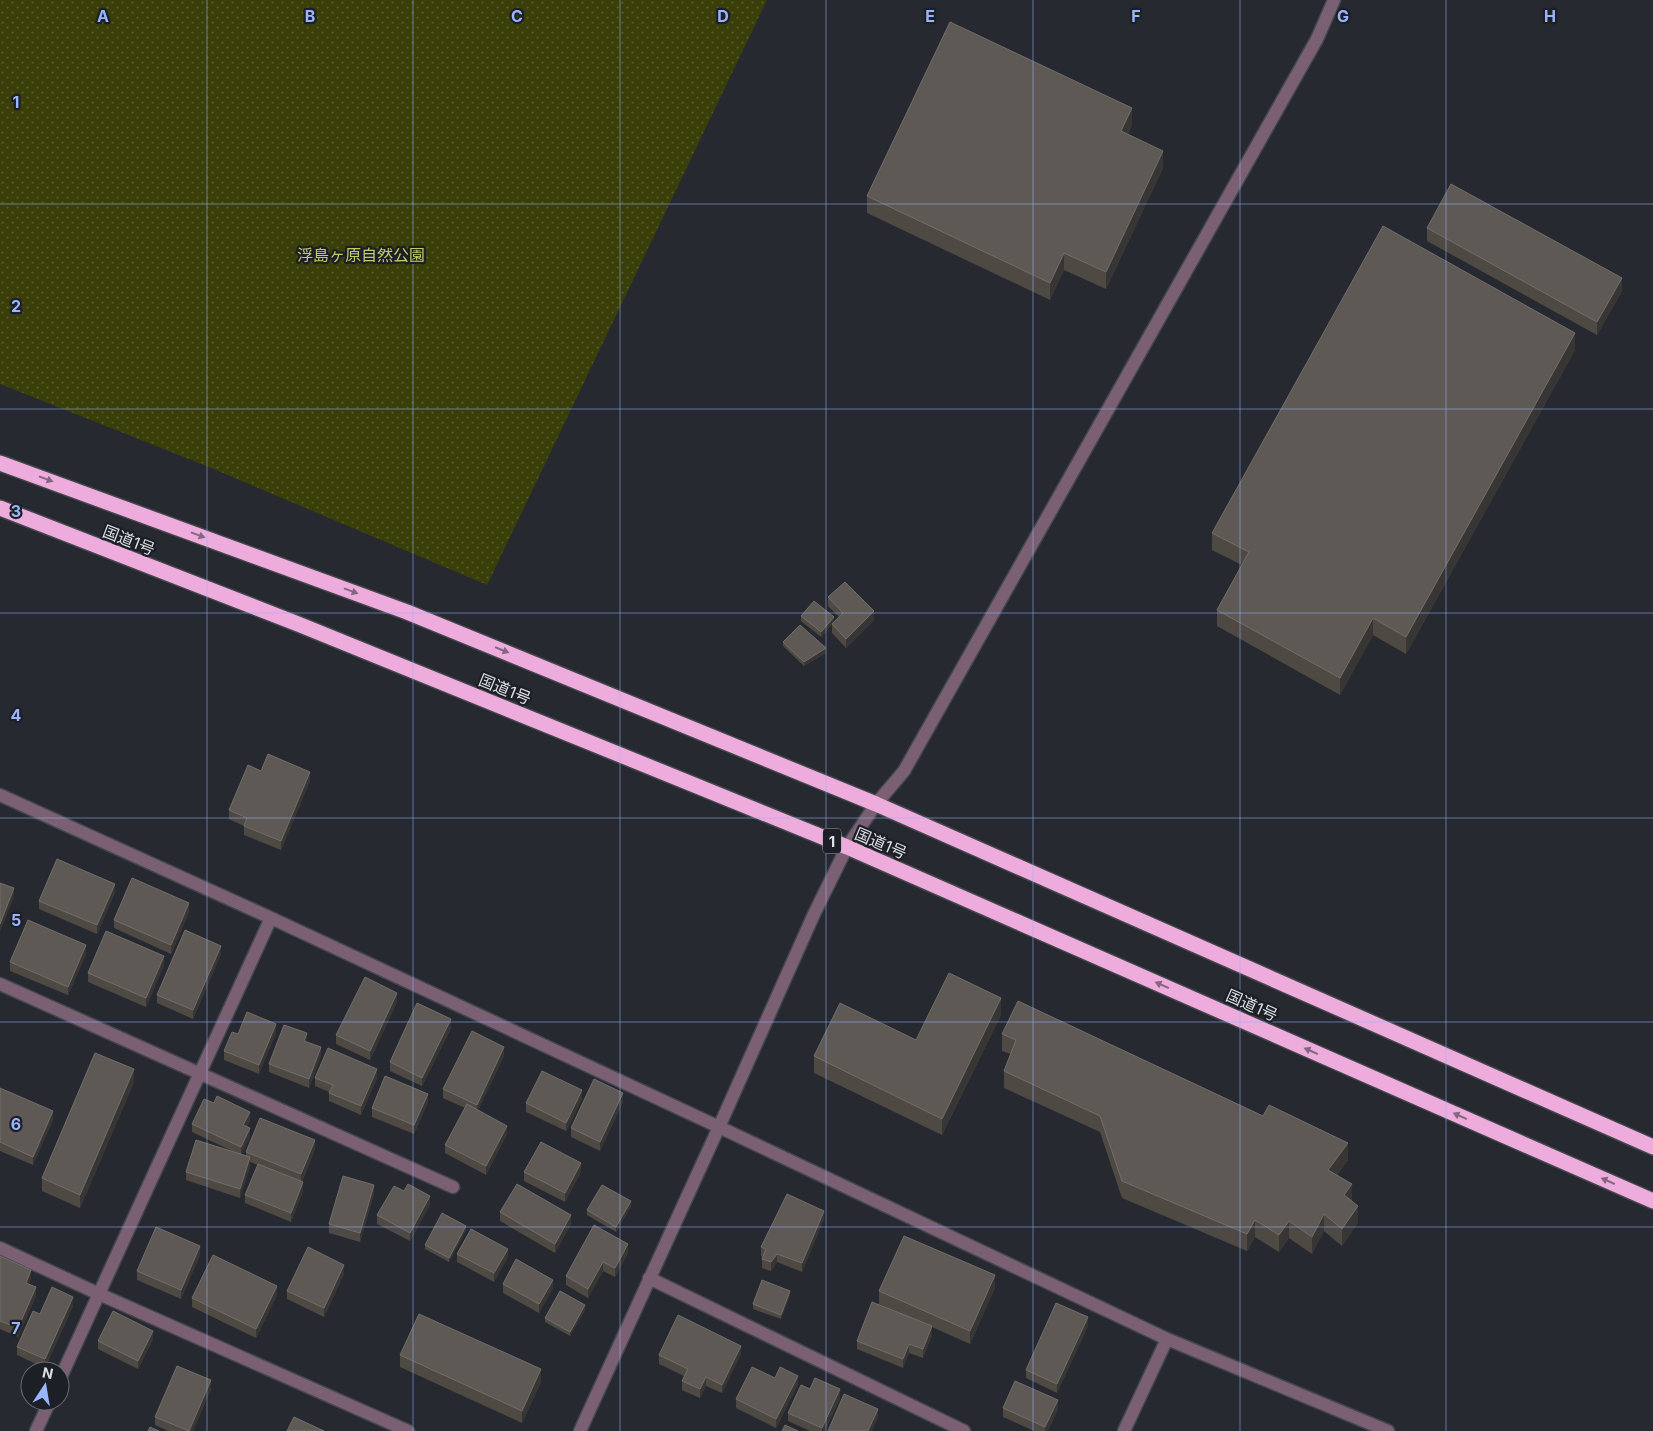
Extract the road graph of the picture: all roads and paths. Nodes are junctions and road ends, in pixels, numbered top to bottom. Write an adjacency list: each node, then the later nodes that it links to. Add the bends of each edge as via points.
1 (1334, 0): 5 (street, via 1317,39 904,771)
2 (0, 463): 5 (highway, 国道1号, one-way to 5, via 407,612)
3 (0, 508): 6 (highway, 国道1号 / 1, via 298,624)
4 (0, 795): 7 (street)
5 (876, 804): 6 (street); 11 (highway, 国道1号)
6 (848, 847): 10 (street, via 814,914); 13 (highway, 国道1号 / 1, one-way to 6)
7 (272, 918): 9 (street); 10 (street)
8 (0, 984): 9 (street)
9 (201, 1073): 12 (street); 16 (street)
10 (720, 1127): 15 (street); 17 (street)
11 (1653, 1147)
12 (453, 1187)
13 (1653, 1201)
14 (0, 1248): 16 (street)
15 (649, 1278): 22 (street); 23 (street)
16 (99, 1294): 18 (street); 21 (street)
17 (1167, 1339): 24 (street); 25 (street)
18 (68, 1361)
19 (45, 1411): 20 (street)
20 (36, 1431)
21 (408, 1431)
22 (580, 1431)
23 (964, 1431)
24 (1124, 1431)
25 (1388, 1431)

